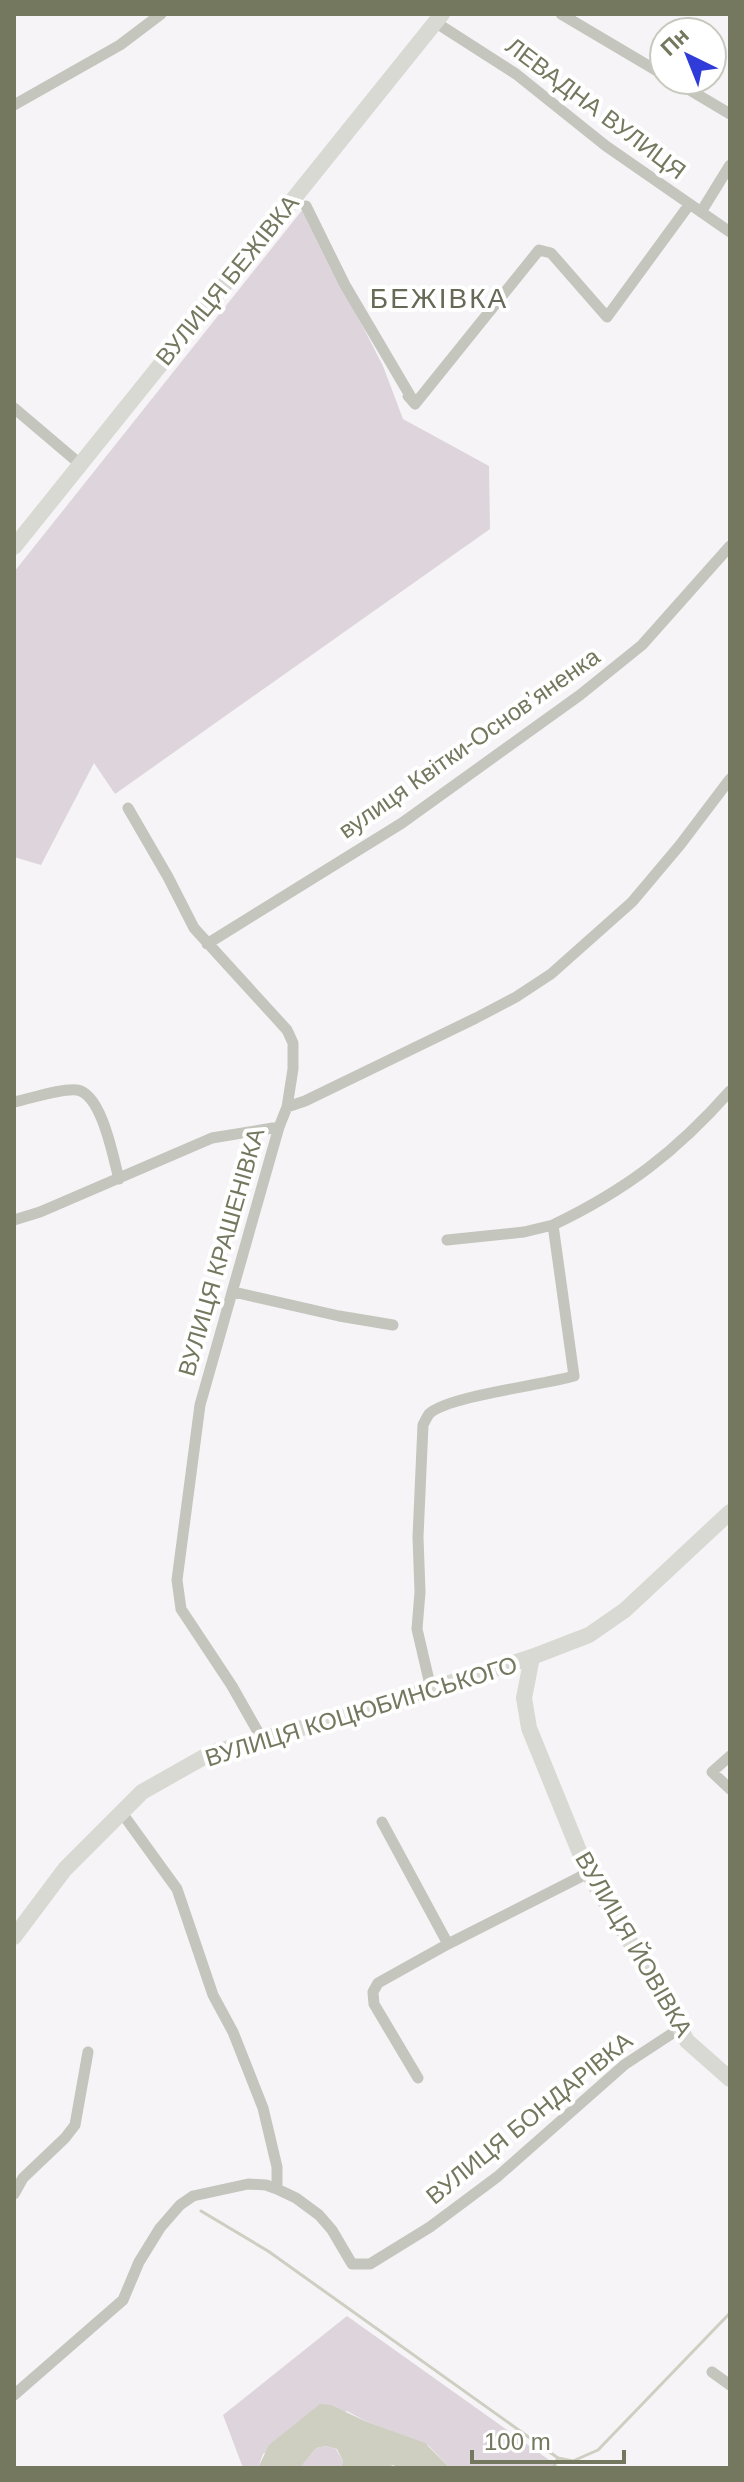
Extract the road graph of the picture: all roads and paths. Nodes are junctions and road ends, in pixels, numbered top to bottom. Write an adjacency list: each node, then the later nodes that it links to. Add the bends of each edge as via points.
1 (161, 14): 6 (street, via 120,45)
2 (561, 14): 4 (street)
3 (438, 18): 9 (street, ЛЕВАДНА ВУЛИЦЯ); 14 (street, ВУЛИЦЯ БЕЖІВКА)
4 (648, 66)
5 (700, 96): 7 (street)
6 (14, 105)
7 (730, 114)
8 (730, 165): 11 (street)
9 (689, 205): 10 (street, via 607,317 551,253 539,250 412,400); 11 (street, ЛЕВАДНА ВУЛИЦЯ)
10 (306, 206)
11 (701, 212): 12 (street, ЛЕВАДНА ВУЛИЦЯ)
12 (730, 232)
13 (14, 408): 14 (street)
14 (80, 464): 16 (street, ВУЛИЦЯ БЕЖІВКА)
15 (730, 546): 19 (street, вулиця Квітки-Основʼяненка, via 642,645 580,695 402,823)
16 (14, 547)
17 (730, 779): 22 (street, via 632,902 551,974 476,1018)
18 (128, 808): 19 (street, ВУЛИЦЯ КРАШЕНІВКА)
19 (207, 944): 22 (street, ВУЛИЦЯ КРАШЕНІВКА, via 287,1030 293,1056)
20 (730, 1091): 26 (street, via 649,1169)
21 (14, 1102): 24 (street, via 65,1091 88,1095 98,1108)
22 (287, 1107): 23 (street, ВУЛИЦЯ КРАШЕНІВКА)
23 (279, 1127): 24 (street, via 212,1138); 28 (street, ВУЛИЦЯ КРАШЕНІВКА)
24 (119, 1179): 25 (street)
25 (14, 1220)
26 (553, 1225): 27 (street); 32 (street, via 574,1376 441,1407 423,1425 417,1629)
27 (447, 1240)
28 (234, 1292): 29 (street); 33 (street, ВУЛИЦЯ КРАШЕНІВКА, via 200,1405 177,1580 181,1609)
29 (393, 1325)
30 (730, 1512): 31 (street, ВУЛИЦЯ КОЦЮБИНСЬКОГО, via 625,1610 589,1635)
31 (532, 1657): 32 (street, ВУЛИЦЯ КОЦЮБИНСЬКОГО); 38 (street, ВУЛИЦЯ ЙОВІВКА, via 524,1698 529,1728)
32 (431, 1689): 33 (street, ВУЛИЦЯ КОЦЮБИНСЬКОГО)
33 (262, 1739): 36 (street, ВУЛИЦЯ КОЦЮБИНСЬКОГО, via 211,1753 142,1792)
34 (730, 1756): 35 (street, via 712,1772)
35 (730, 1789)
36 (122, 1813): 39 (street, ВУЛИЦЯ КОЦЮБИНСЬКОГО, via 65,1869); 45 (street, via 177,1889 213,1995 263,2108)
37 (382, 1822): 40 (street)
38 (588, 1873): 40 (street); 41 (street, ВУЛИЦЯ ЙОВІВКА)
39 (14, 1937)
40 (448, 1944): 43 (street, via 378,1983 373,1992 374,2004)
41 (679, 2029): 44 (street, ВУЛИЦЯ ЙОВІВКА); 45 (street, ВУЛИЦЯ БОНДАРІВКА, via 624,2065 497,2177 370,2264 352,2264 319,2215)
42 (88, 2052): 46 (street, via 75,2125)
43 (418, 2078)
44 (730, 2079)
45 (277, 2189): 49 (street, ВУЛИЦЯ БОНДАРІВКА, via 248,2184 193,2196 180,2205 139,2262 123,2300)
46 (14, 2194)
47 (712, 2372): 48 (street)
48 (730, 2385)
49 (14, 2395)

